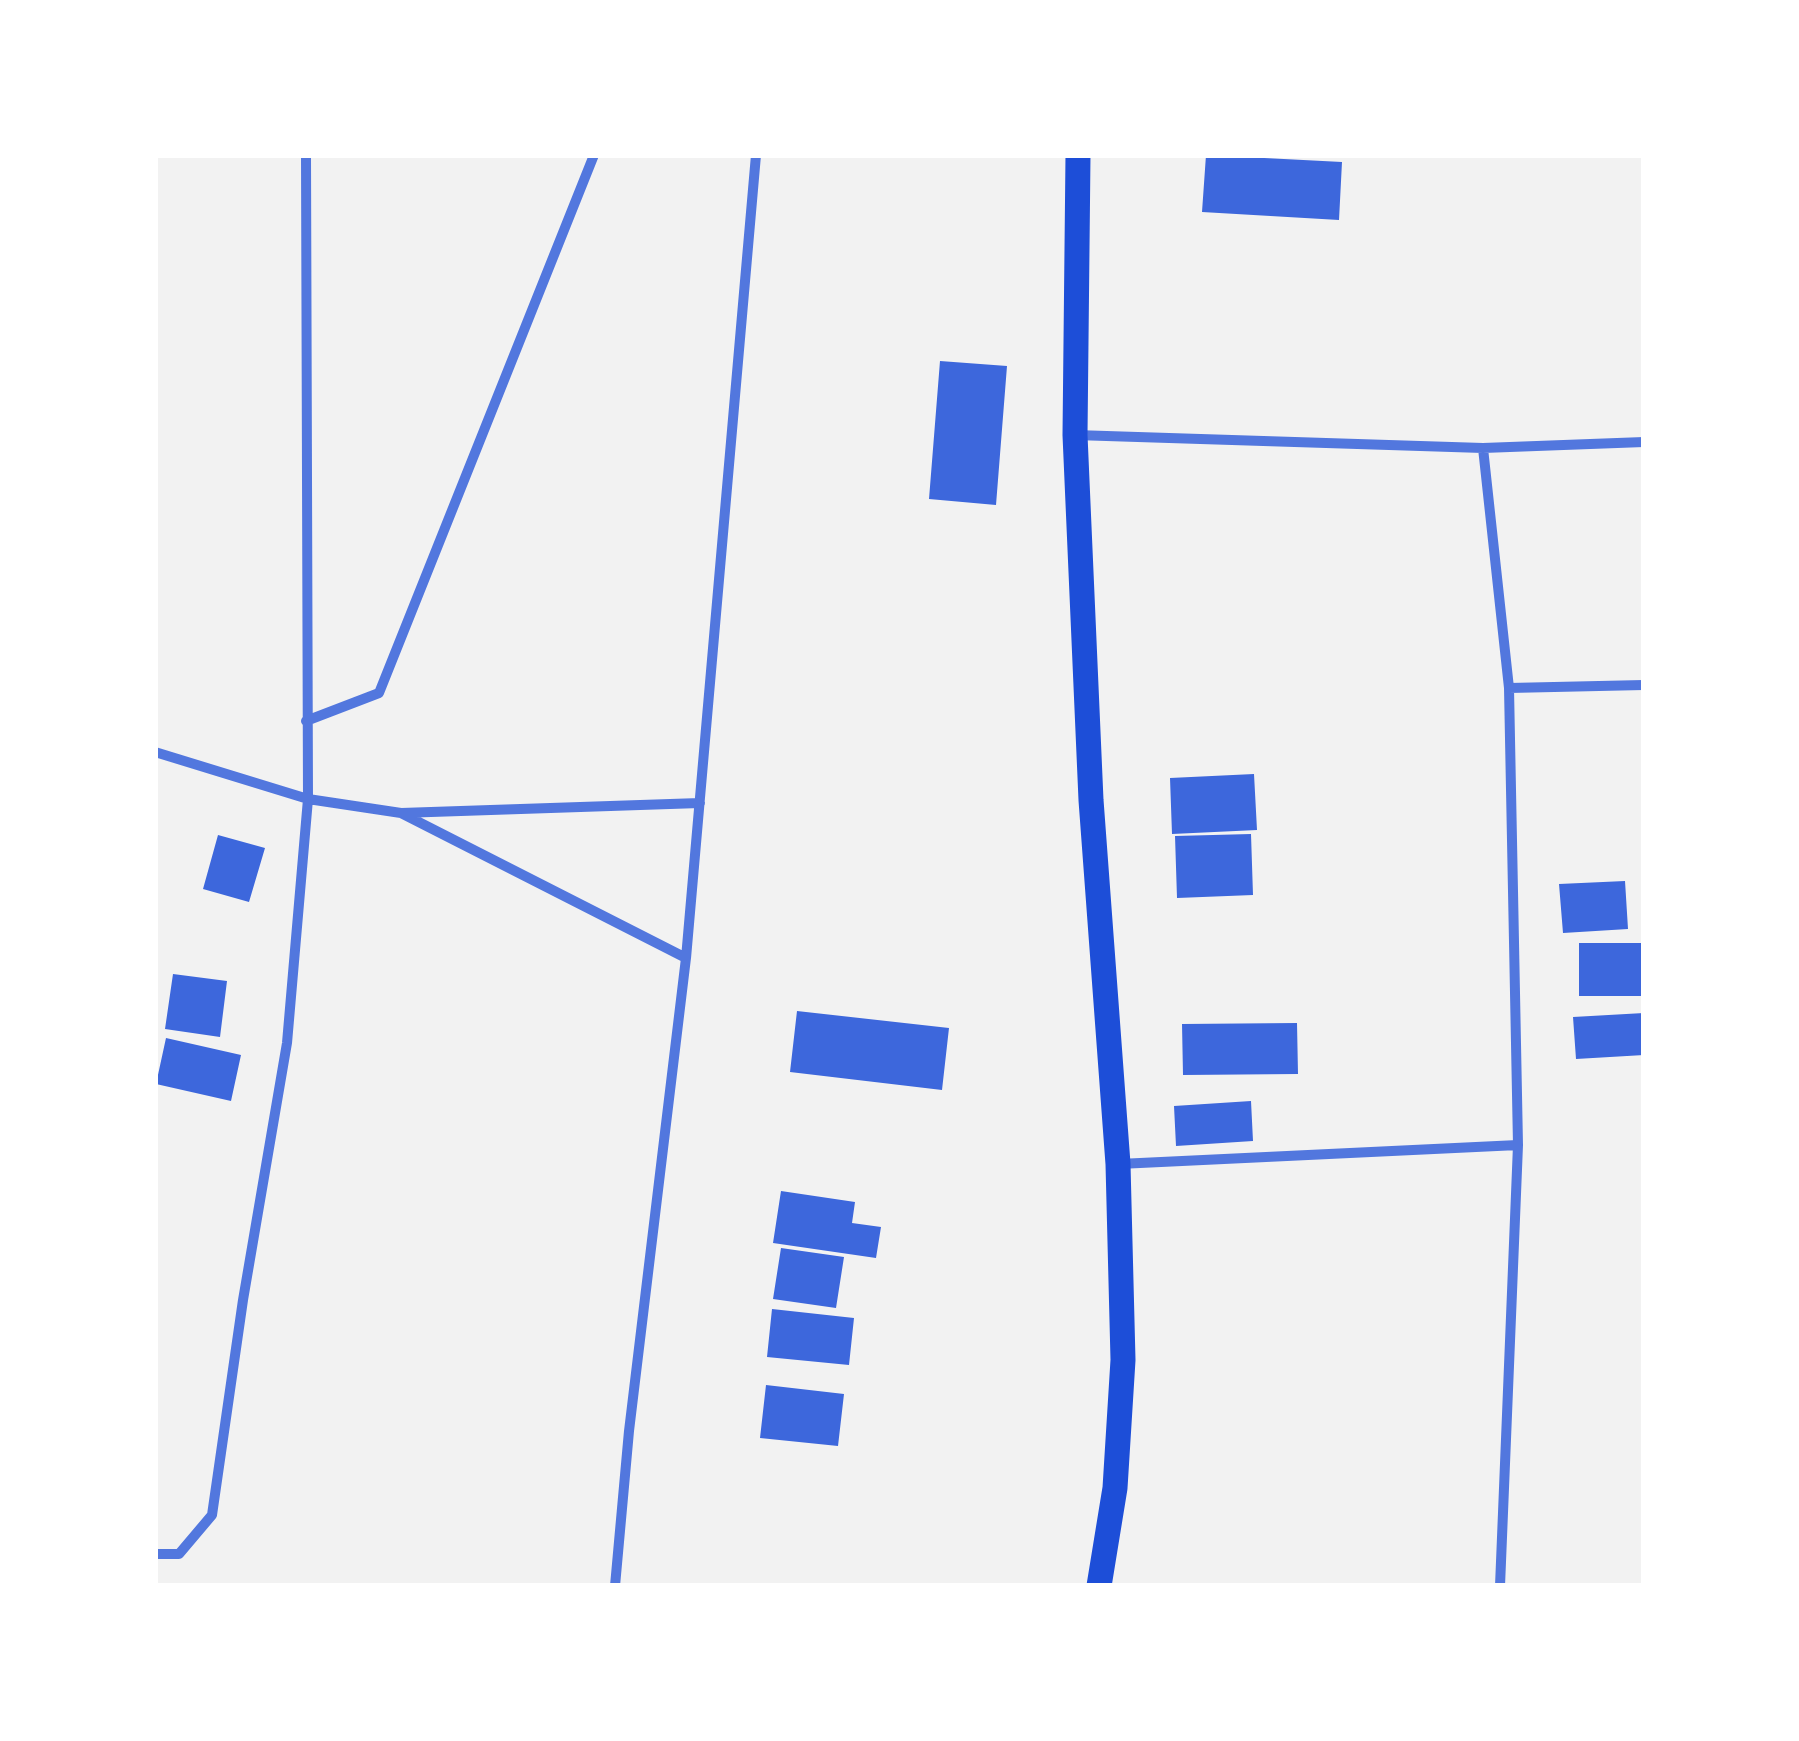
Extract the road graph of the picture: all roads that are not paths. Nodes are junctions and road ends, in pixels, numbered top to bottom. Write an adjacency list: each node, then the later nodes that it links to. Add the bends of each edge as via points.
1 (306, 155): 10 (street)
2 (594, 155): 10 (street, via 379,693)
3 (756, 155): 13 (street)
4 (1078, 155): 5 (main road)
5 (1076, 435): 7 (street); 17 (main road, via 1091,800)
6 (1644, 442): 7 (street)
7 (1482, 448): 9 (street)
8 (1644, 685): 9 (street)
9 (1509, 688): 16 (street)
10 (306, 720): 12 (street)
11 (155, 752): 12 (street)
12 (308, 799): 14 (street); 18 (street, via 287,1043 212,1516 179,1554)
13 (700, 803): 14 (street); 15 (street)
14 (400, 813): 15 (street)
15 (686, 958): 19 (street)
16 (1518, 1145): 17 (street); 21 (street)
17 (1118, 1164): 20 (main road, via 1124,1360 1115,1488)
18 (155, 1554)
19 (615, 1586)
20 (1098, 1586)
21 (1500, 1586)

